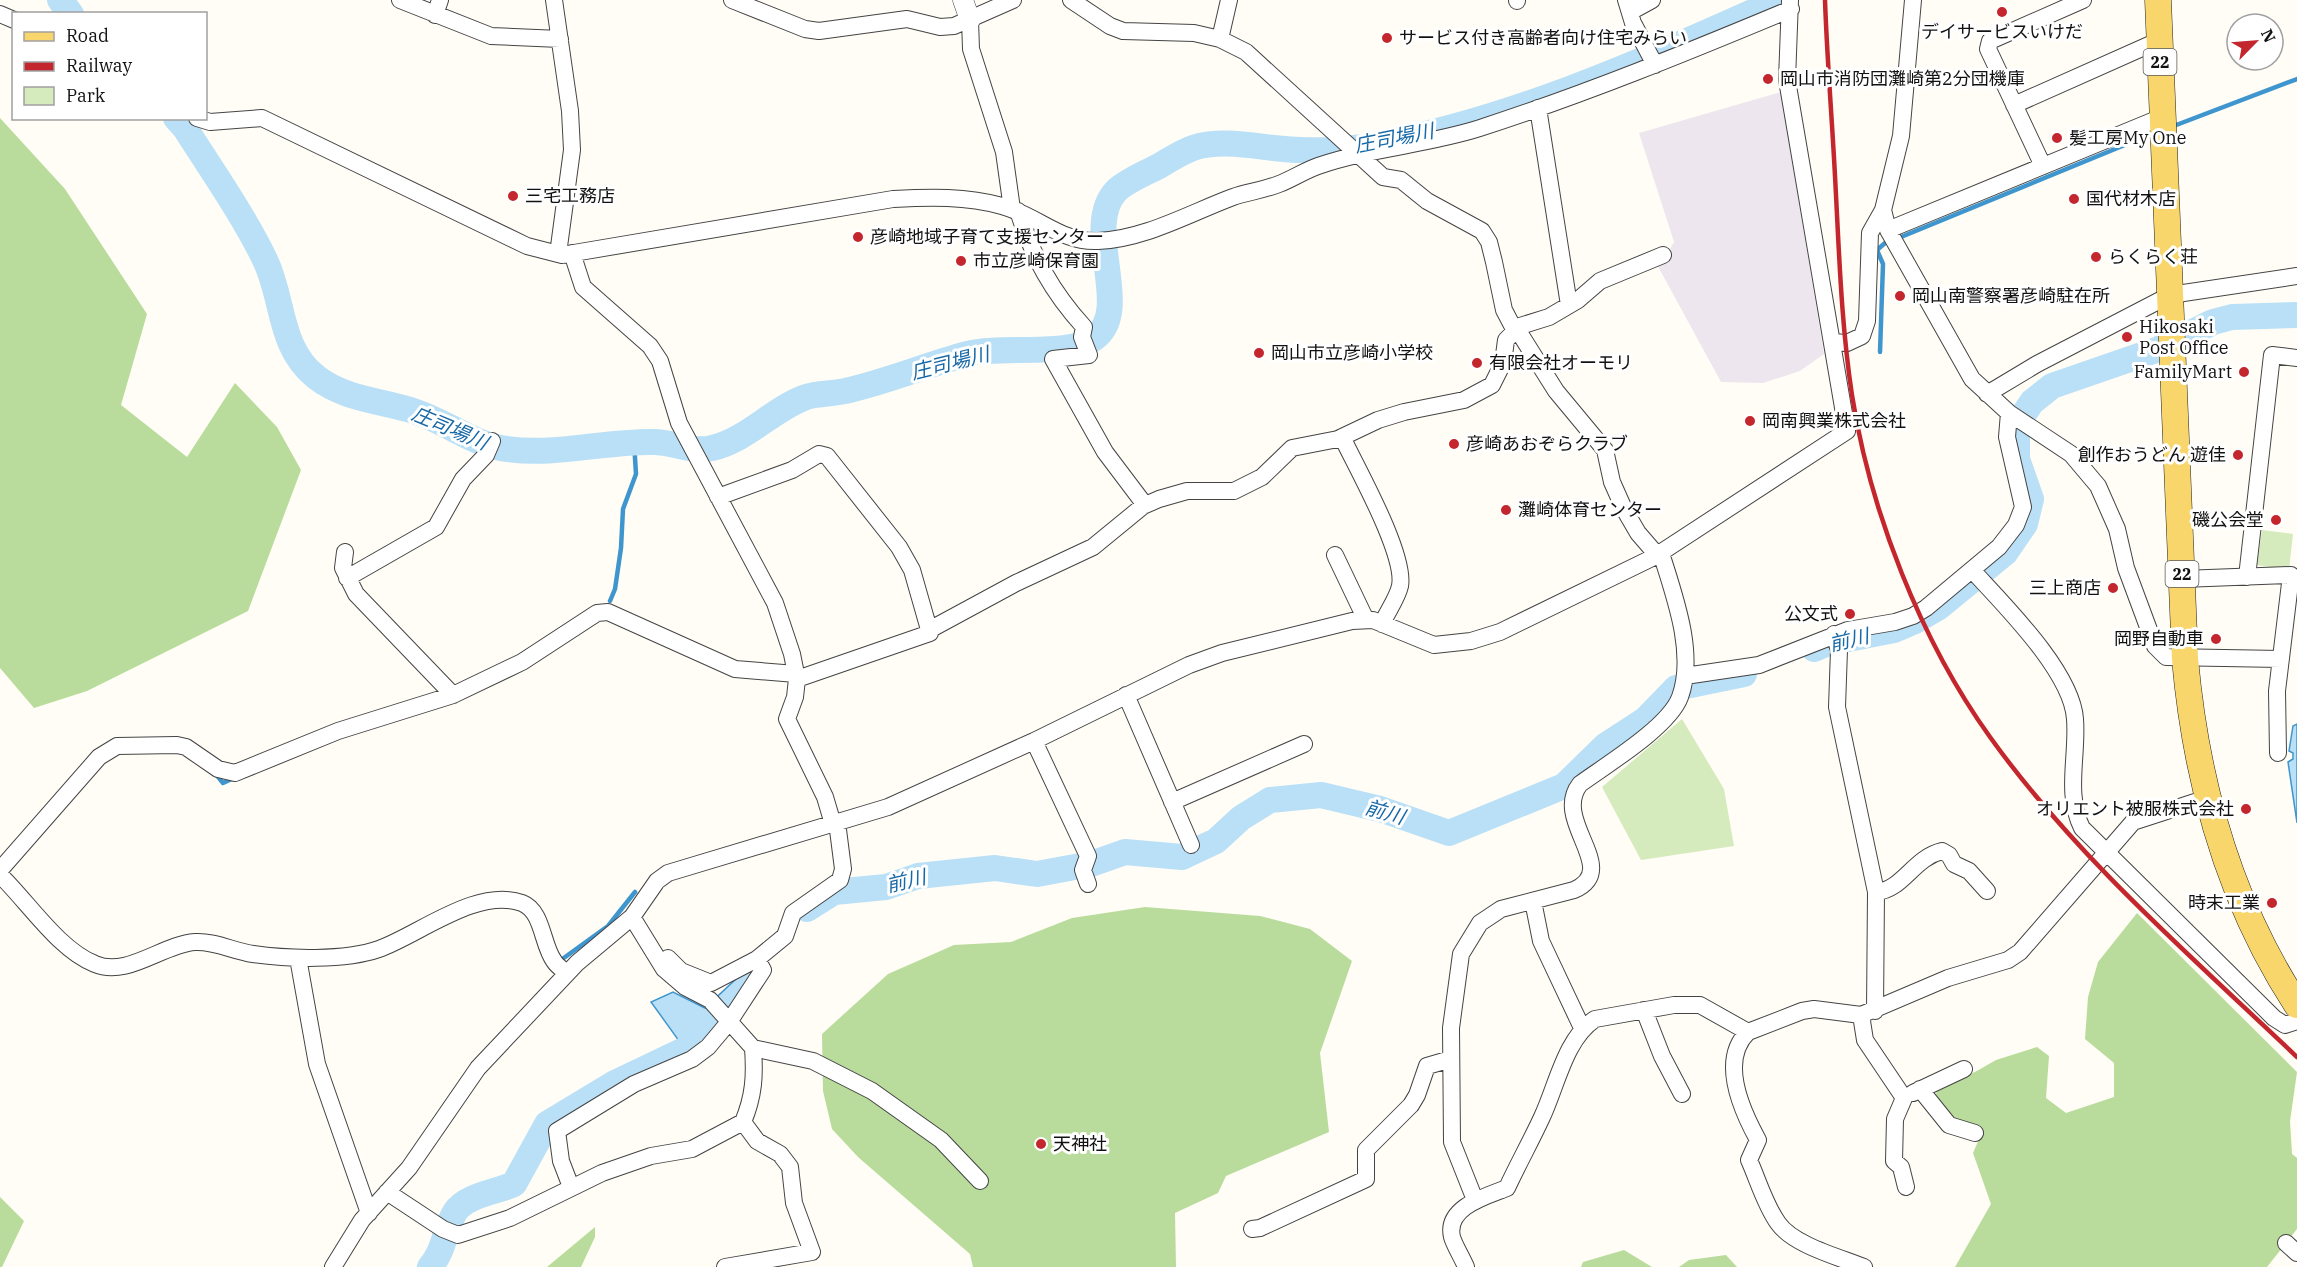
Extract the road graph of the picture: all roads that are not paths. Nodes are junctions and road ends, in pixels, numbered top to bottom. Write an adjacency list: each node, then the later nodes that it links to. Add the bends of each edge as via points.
1 (400, 0): 14 (street)
2 (554, 0): 16 (street)
3 (732, 0): 15 (street, via 819,31 907,20 954,26)
4 (963, 0): 15 (street)
5 (1013, 0): 15 (street)
6 (1071, 0): 17 (street, via 1123,32 1172,31)
7 (1229, 0): 17 (street)
8 (1652, 0): 13 (street)
9 (1914, 0): 27 (street, via 1901,136)
10 (2083, 0): 20 (street, via 1990,41 1988,49)
11 (2158, 0): 18 (main road, 22)
12 (1790, 5): 19 (street); 35 (street, via 1787,80)
13 (1628, 6): 19 (street)
14 (437, 7): 16 (street, via 491,36)
15 (970, 20): 26 (street, via 971,49 1002,144)
16 (560, 39): 29 (street, via 572,150)
17 (1220, 39): 24 (street, via 1246,52)
18 (2160, 40): 20 (street); 23 (main road, 22)
19 (1655, 65): 21 (street)
20 (2014, 105): 25 (street)
21 (1538, 108): 24 (street, via 1477,129); 33 (street)
22 (204, 120): 29 (street, via 262,118 527,246)
23 (2162, 126): 25 (street); 32 (main road, 22)
24 (1361, 154): 26 (street, via 1316,166 1278,185 1115,239 1079,242); 34 (street, via 1383,177 1401,180 1427,201 1482,231 1494,262 1504,310)
25 (2043, 166): 28 (street)
26 (1015, 210): 29 (street, via 970,199 893,199); 42 (street, via 1058,299 1084,327 1082,337 1089,355 1053,359 1105,452)
27 (1883, 210): 28 (street); 35 (street, via 1870,233 1867,321 1862,336 1847,343)
28 (1888, 230): 37 (street, via 1972,380)
29 (565, 254): 41 (street, via 583,287 650,346 660,361 679,423)
30 (1663, 255): 33 (street, via 1600,280)
31 (2297, 276): 32 (street)
32 (2170, 295): 37 (street); 49 (main road, 22)
33 (1569, 305): 34 (street)
34 (1516, 330): 39 (street, via 1506,340 1503,363 1492,385 1464,400 1396,415); 44 (street, via 1556,390 1605,450 1612,482 1624,509 1638,533)
35 (1832, 342): 44 (street, via 1847,431)
36 (2297, 358): 47 (street, via 2272,355)
37 (1987, 394): 38 (street)
38 (2016, 417): 46 (street, via 2007,436 2023,507 2016,525); 53 (street, via 2071,454 2098,486 2117,529 2155,646 2166,657)
39 (1342, 437): 42 (street, via 1292,448 1262,477 1234,491 1187,491); 50 (street, via 1401,568 1400,587)
40 (492, 441): 48 (street, via 436,527)
41 (718, 497): 51 (street, via 792,470 819,454 827,456 899,547 912,570); 55 (street, via 775,603)
42 (1145, 505): 51 (street, via 1093,548)
43 (345, 552): 48 (street, via 343,568)
44 (1659, 554): 50 (street, via 1500,632 1471,641 1434,645); 56 (street, via 1680,610)
45 (1335, 555): 50 (street)
46 (1976, 575): 52 (street, via 1913,616); 66 (street, via 2034,640 2068,694 2076,718 2073,797 2077,817 2082,828)
47 (2247, 577): 49 (street); 54 (street, via 2291,575)
48 (348, 578): 57 (street, via 356,594)
49 (2182, 579): 53 (main road, 22)
50 (1374, 622): 58 (street, via 1352,621 1222,653)
51 (931, 628): 55 (street, via 930,633)
52 (1836, 639): 56 (street, via 1759,665); 70 (street, via 1837,707)
53 (2185, 659): 54 (street); 62 (main road, 22, via 2191,725)
54 (2281, 659): 61 (street)
55 (796, 676): 57 (street, via 735,669 608,612 586,619 522,662); 64 (street, via 795,697 787,719)
56 (1683, 684): 71 (street, via 1662,720 1644,738 1580,784 1574,793 1573,817 1593,868 1585,885)
57 (453, 695): 68 (street, via 338,730 236,773 218,769 186,747 117,746 99,758)
58 (1126, 695): 59 (street); 63 (street)
59 (1034, 741): 64 (street, via 888,807); 67 (street, via 1088,856)
60 (1304, 744): 63 (street)
61 (2278, 753)
62 (2207, 798): 66 (street, via 2133,822); 77 (main road, 22, via 2236,887)
63 (1172, 802): 65 (street)
64 (835, 823): 72 (street, via 668,873 657,881); 75 (street, via 843,869 840,880 793,913 785,936)
65 (1191, 845)
66 (2106, 851): 79 (street, via 2020,952); 81 (street, via 2274,1018 2285,1024)
67 (1086, 871)
68 (0, 873): 74 (street, via 65,944 102,967 118,967 193,942)
69 (1986, 891): 70 (street, via 1942,851 1922,858 1888,891)
70 (1876, 892): 79 (street)
71 (1533, 901): 82 (street, via 1541,941); 85 (street, via 1490,914 1470,936 1461,954)
72 (632, 917): 73 (street); 76 (street)
73 (641, 934): 75 (street, via 652,940 681,971 711,983); 80 (street, via 672,978 715,1003)
74 (298, 958): 76 (street, via 378,949 474,904 501,901 521,903 534,912 554,961); 97 (street, via 317,1064)
75 (759, 963): 80 (street, via 763,970)
76 (567, 974): 95 (street, via 478,1068 409,1168)
77 (2297, 1005)
78 (1644, 1010): 82 (street, via 1595,1020); 83 (street, via 1700,1005); 88 (street)
79 (1868, 1013): 83 (street, via 1814,1009); 89 (street, via 1865,1040)
80 (727, 1020): 84 (street); 93 (street, via 708,1047 692,1059 634,1084 556,1131)
81 (2297, 1021)
82 (1583, 1030): 96 (street, via 1565,1059 1507,1188)
83 (1748, 1032): 102 (street, via 1739,1041 1733,1057 1741,1107 1758,1140 1749,1160 1774,1216 1792,1238)
84 (753, 1048): 90 (street, via 755,1080); 92 (street, via 813,1061 872,1091 941,1140)
85 (1451, 1059): 96 (street, via 1452,1142); 98 (street, via 1427,1066 1411,1105 1366,1150 1366,1179)
86 (1964, 1069): 87 (street)
87 (1920, 1089): 89 (street); 91 (street, via 1949,1125)
88 (1682, 1094)
89 (1904, 1098): 94 (street, via 1895,1119 1894,1161 1901,1167)
90 (743, 1122): 93 (street, via 692,1149 651,1156); 100 (street, via 757,1141 780,1154 790,1167 794,1203 812,1252)
91 (1976, 1133)
92 (980, 1181)
93 (571, 1187): 95 (street, via 510,1218 458,1235)
94 (1906, 1187)
95 (387, 1192): 97 (street)
96 (1475, 1200): 101 (street, via 1453,1222 1452,1236)
97 (369, 1213): 99 (street)
98 (1252, 1229)
99 (333, 1267)
100 (725, 1267)
101 (1466, 1267)
102 (1864, 1267)

